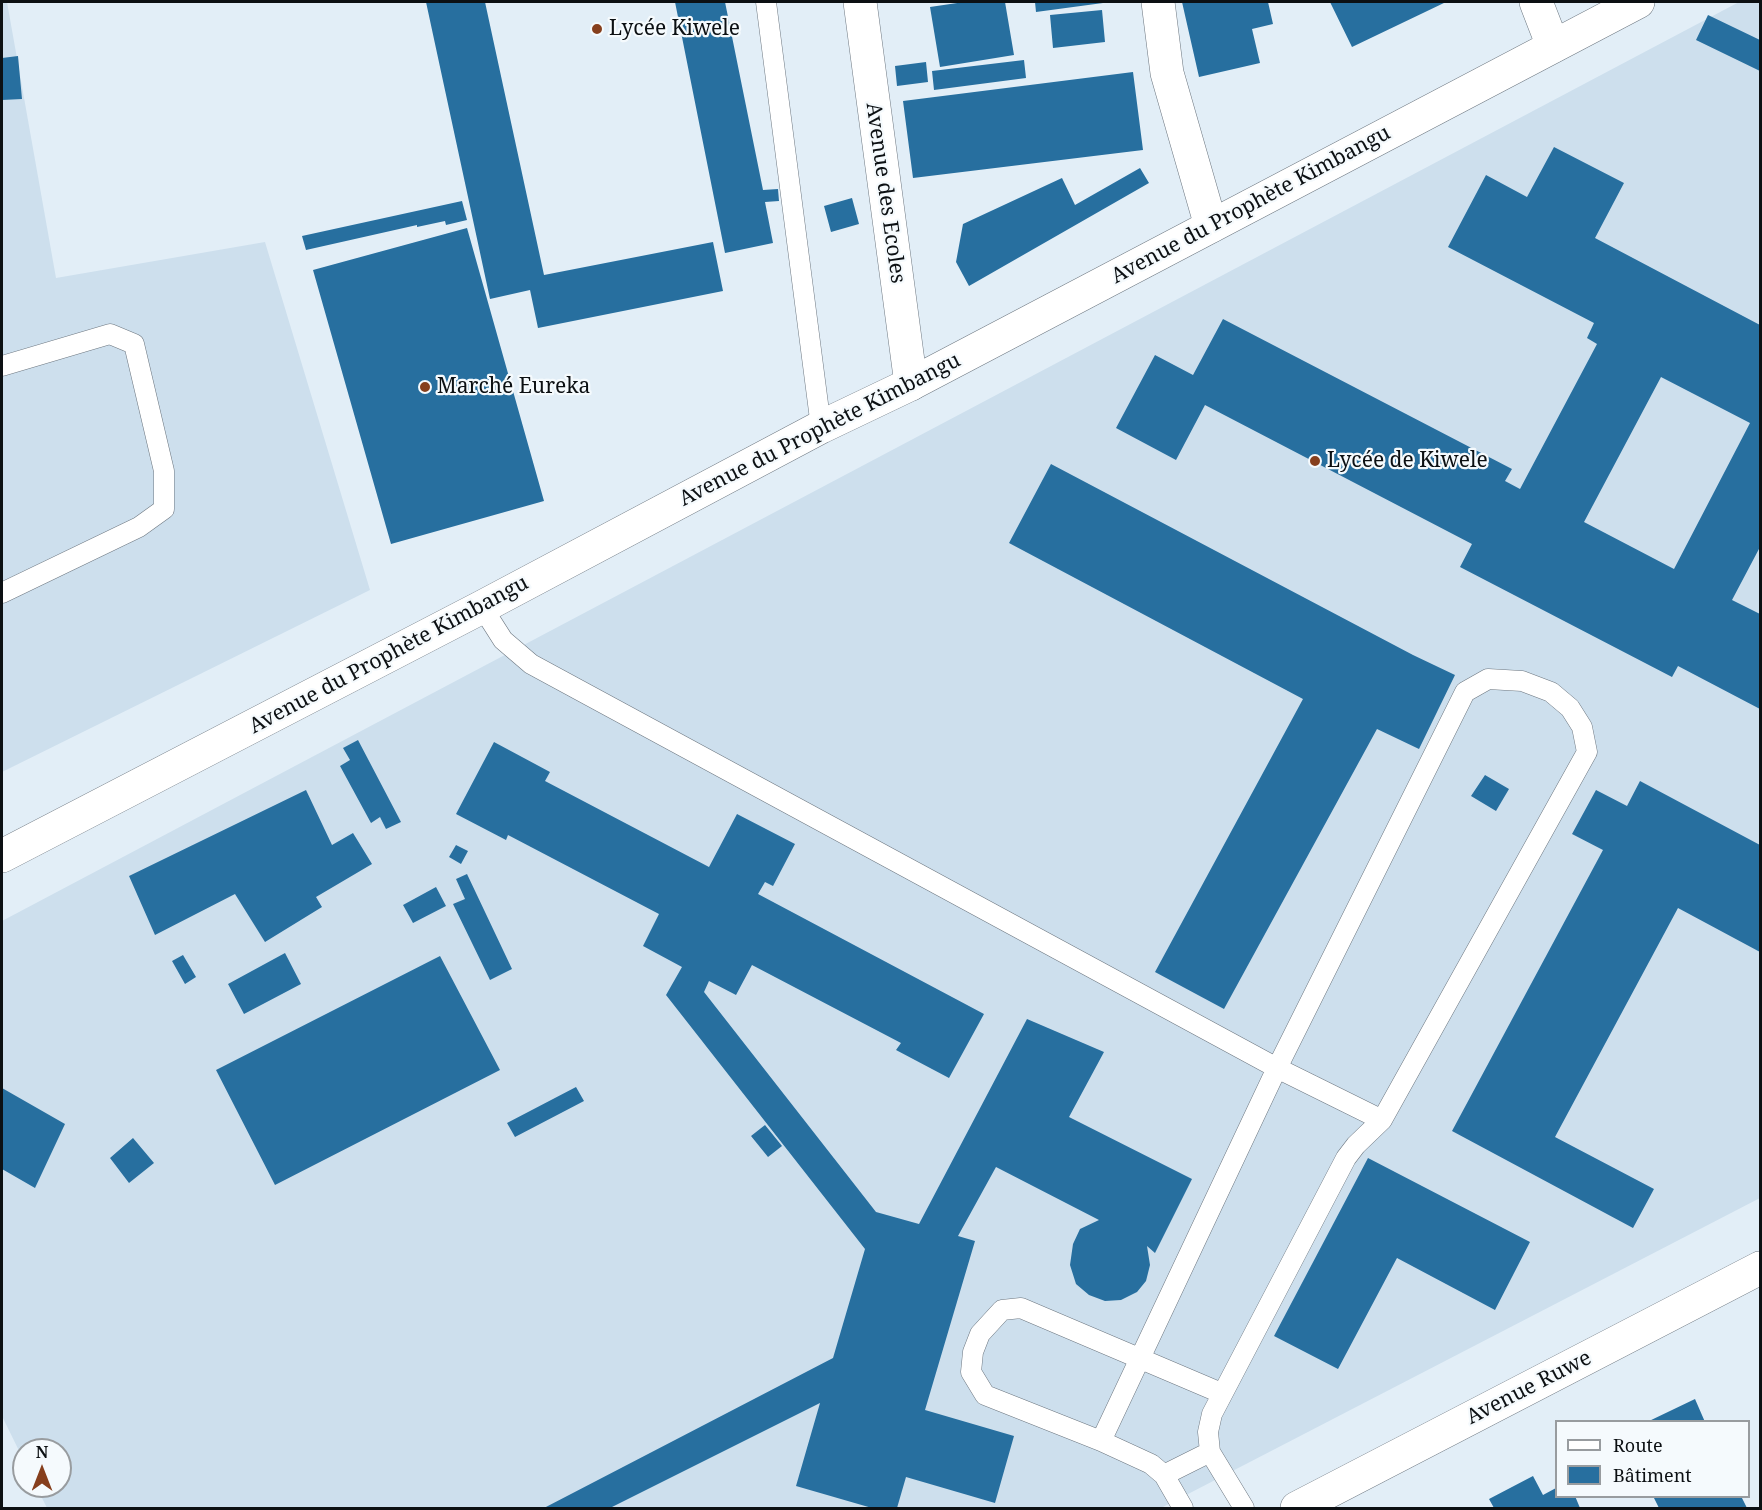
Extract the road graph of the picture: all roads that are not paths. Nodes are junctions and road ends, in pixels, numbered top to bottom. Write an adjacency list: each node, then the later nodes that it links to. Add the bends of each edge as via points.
1 (766, 2): 10 (lane)
2 (860, 2): 9 (street, Avenue des Ecoles)
3 (1158, 2): 7 (street, via 1167,73)
4 (1536, 2): 6 (street)
5 (1638, 2): 6 (street, Avenue du Prophète Kimbangu)
6 (1553, 46): 7 (street, Avenue du Prophète Kimbangu)
7 (1211, 226): 9 (street, Avenue du Prophète Kimbangu)
8 (2, 366): 11 (lane, via 110,334 134,344 164,471 164,509 139,526)
9 (910, 384): 10 (street, Avenue du Prophète Kimbangu)
10 (821, 427): 12 (street, Avenue du Prophète Kimbangu)
11 (2, 593)
12 (482, 607): 13 (street, Avenue du Prophète Kimbangu); 14 (lane, via 503,640 531,664)
13 (2, 856)
14 (1277, 1068): 15 (lane); 15 (lane, via 1465,692 1488,679 1522,681 1551,692 1570,708 1582,727 1587,752); 17 (lane)
15 (1382, 1120): 18 (lane, via 1346,1158)
16 (1761, 1268): 24 (street, Avenue Ruwe)
17 (1140, 1359): 18 (lane); 19 (lane); 19 (lane, via 1022,1308 1002,1310 980,1334 972,1372 985,1395)
18 (1221, 1393): 20 (lane, via 1208,1432)
19 (1101, 1441): 21 (lane, via 1151,1464)
20 (1210, 1452): 21 (lane); 23 (lane)
21 (1164, 1475): 22 (lane)
22 (1183, 1509)
23 (1244, 1509)
24 (1298, 1509)

